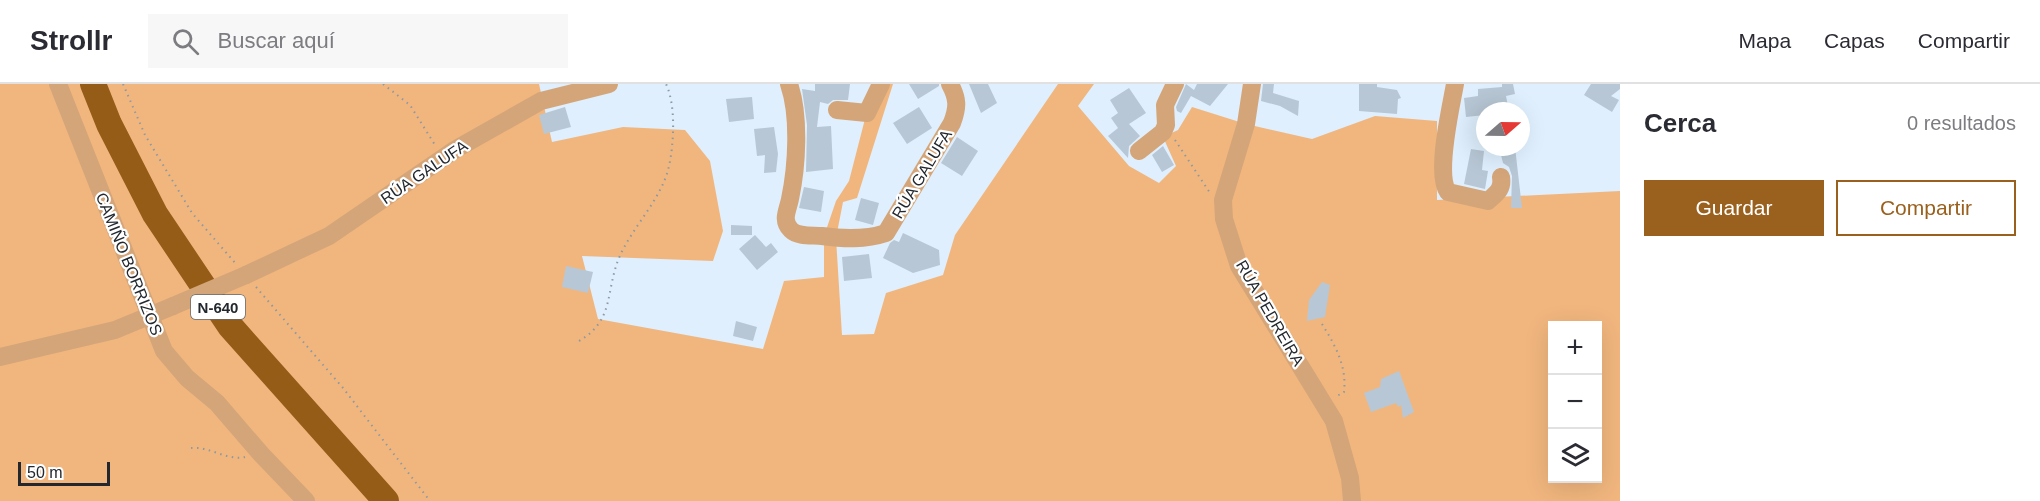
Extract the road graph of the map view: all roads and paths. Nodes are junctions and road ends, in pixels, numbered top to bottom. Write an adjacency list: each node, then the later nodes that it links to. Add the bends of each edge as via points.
1 (58, 84): 20 (street, CAMIÑO BORRIZOS, via 122,240)
2 (93, 84): 28 (highway, N-640, via 155,214 230,326)
3 (123, 84): 19 (path, via 145,135 192,213)
4 (383, 84): 16 (path, via 410,105)
5 (609, 84): 16 (street, RÚA GALUFA, via 541,101)
6 (666, 84): 22 (path, via 671,104 669,167 620,257 603,320 594,332)
7 (789, 84): 9 (street, RÚA GALUFA, via 796,172 785,218 789,229 798,234 844,238 886,233 952,123 957,109)
8 (880, 84): 13 (street, via 867,113)
9 (950, 84)
10 (1175, 84): 14 (street, via 1165,105)
11 (1252, 84): 18 (street, RÚA PEDREIRA, via 1246,124 1223,200)
12 (1455, 84): 17 (street, via 1443,185 1448,192 1488,201 1498,192)
13 (837, 110)
14 (1166, 125): 15 (street); 18 (path)
15 (1139, 151)
16 (443, 158): 19 (street, RÚA GALUFA, via 329,236)
17 (1501, 177)
18 (1224, 219): 24 (street, RÚA PEDREIRA, via 1239,266)
19 (246, 275): 20 (street, RÚA GALUFA, bridge); 29 (path, via 343,388)
20 (148, 315): 23 (street, RÚA GALUFA, via 115,330); 26 (street, CAMIÑO BORRIZOS, via 164,351)
21 (1322, 324): 24 (path, via 1346,379 1344,392)
22 (579, 341)
23 (0, 357)
24 (1323, 403): 30 (street, RÚA PEDREIRA, via 1334,421 1350,478)
25 (190, 448): 26 (path, via 203,447 241,458)
26 (260, 453): 27 (street, CAMIÑO BORRIZOS)
27 (306, 501)
28 (386, 501)
29 (430, 501)
30 (1352, 501)

